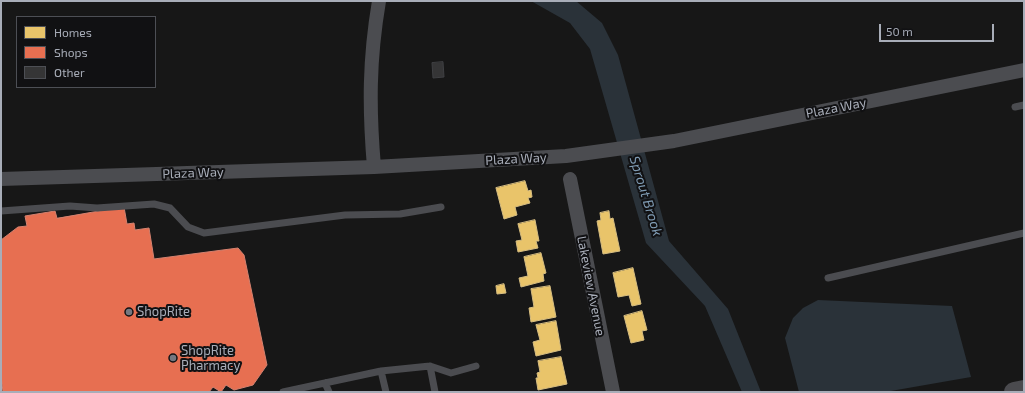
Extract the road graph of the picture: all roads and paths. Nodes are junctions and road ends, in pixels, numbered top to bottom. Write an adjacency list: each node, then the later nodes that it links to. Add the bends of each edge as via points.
1 (379, 1): 5 (street, via 370,85)
2 (1024, 70): 5 (street, Plaza Way, via 656,144 585,154)
3 (1024, 105): 4 (lane)
4 (1015, 107)
5 (374, 167): 6 (street, Plaza Way)
6 (1, 179)
7 (570, 179): 22 (street, Lakeview Avenue)
8 (441, 207): 9 (lane, via 400,214 345,215 204,233 188,227 170,208 154,204)
9 (1, 211)
10 (1024, 233): 11 (lane)
11 (828, 278)
12 (430, 366): 13 (lane, via 451,373); 14 (lane); 21 (lane)
13 (476, 366)
14 (381, 371): 15 (lane); 20 (lane)
15 (325, 383): 17 (lane); 19 (lane)
16 (1024, 390): 23 (main road)
17 (294, 391): 18 (lane)
18 (283, 392)
19 (329, 392)
20 (386, 392)
21 (435, 392)
22 (613, 392)
23 (1014, 392)

